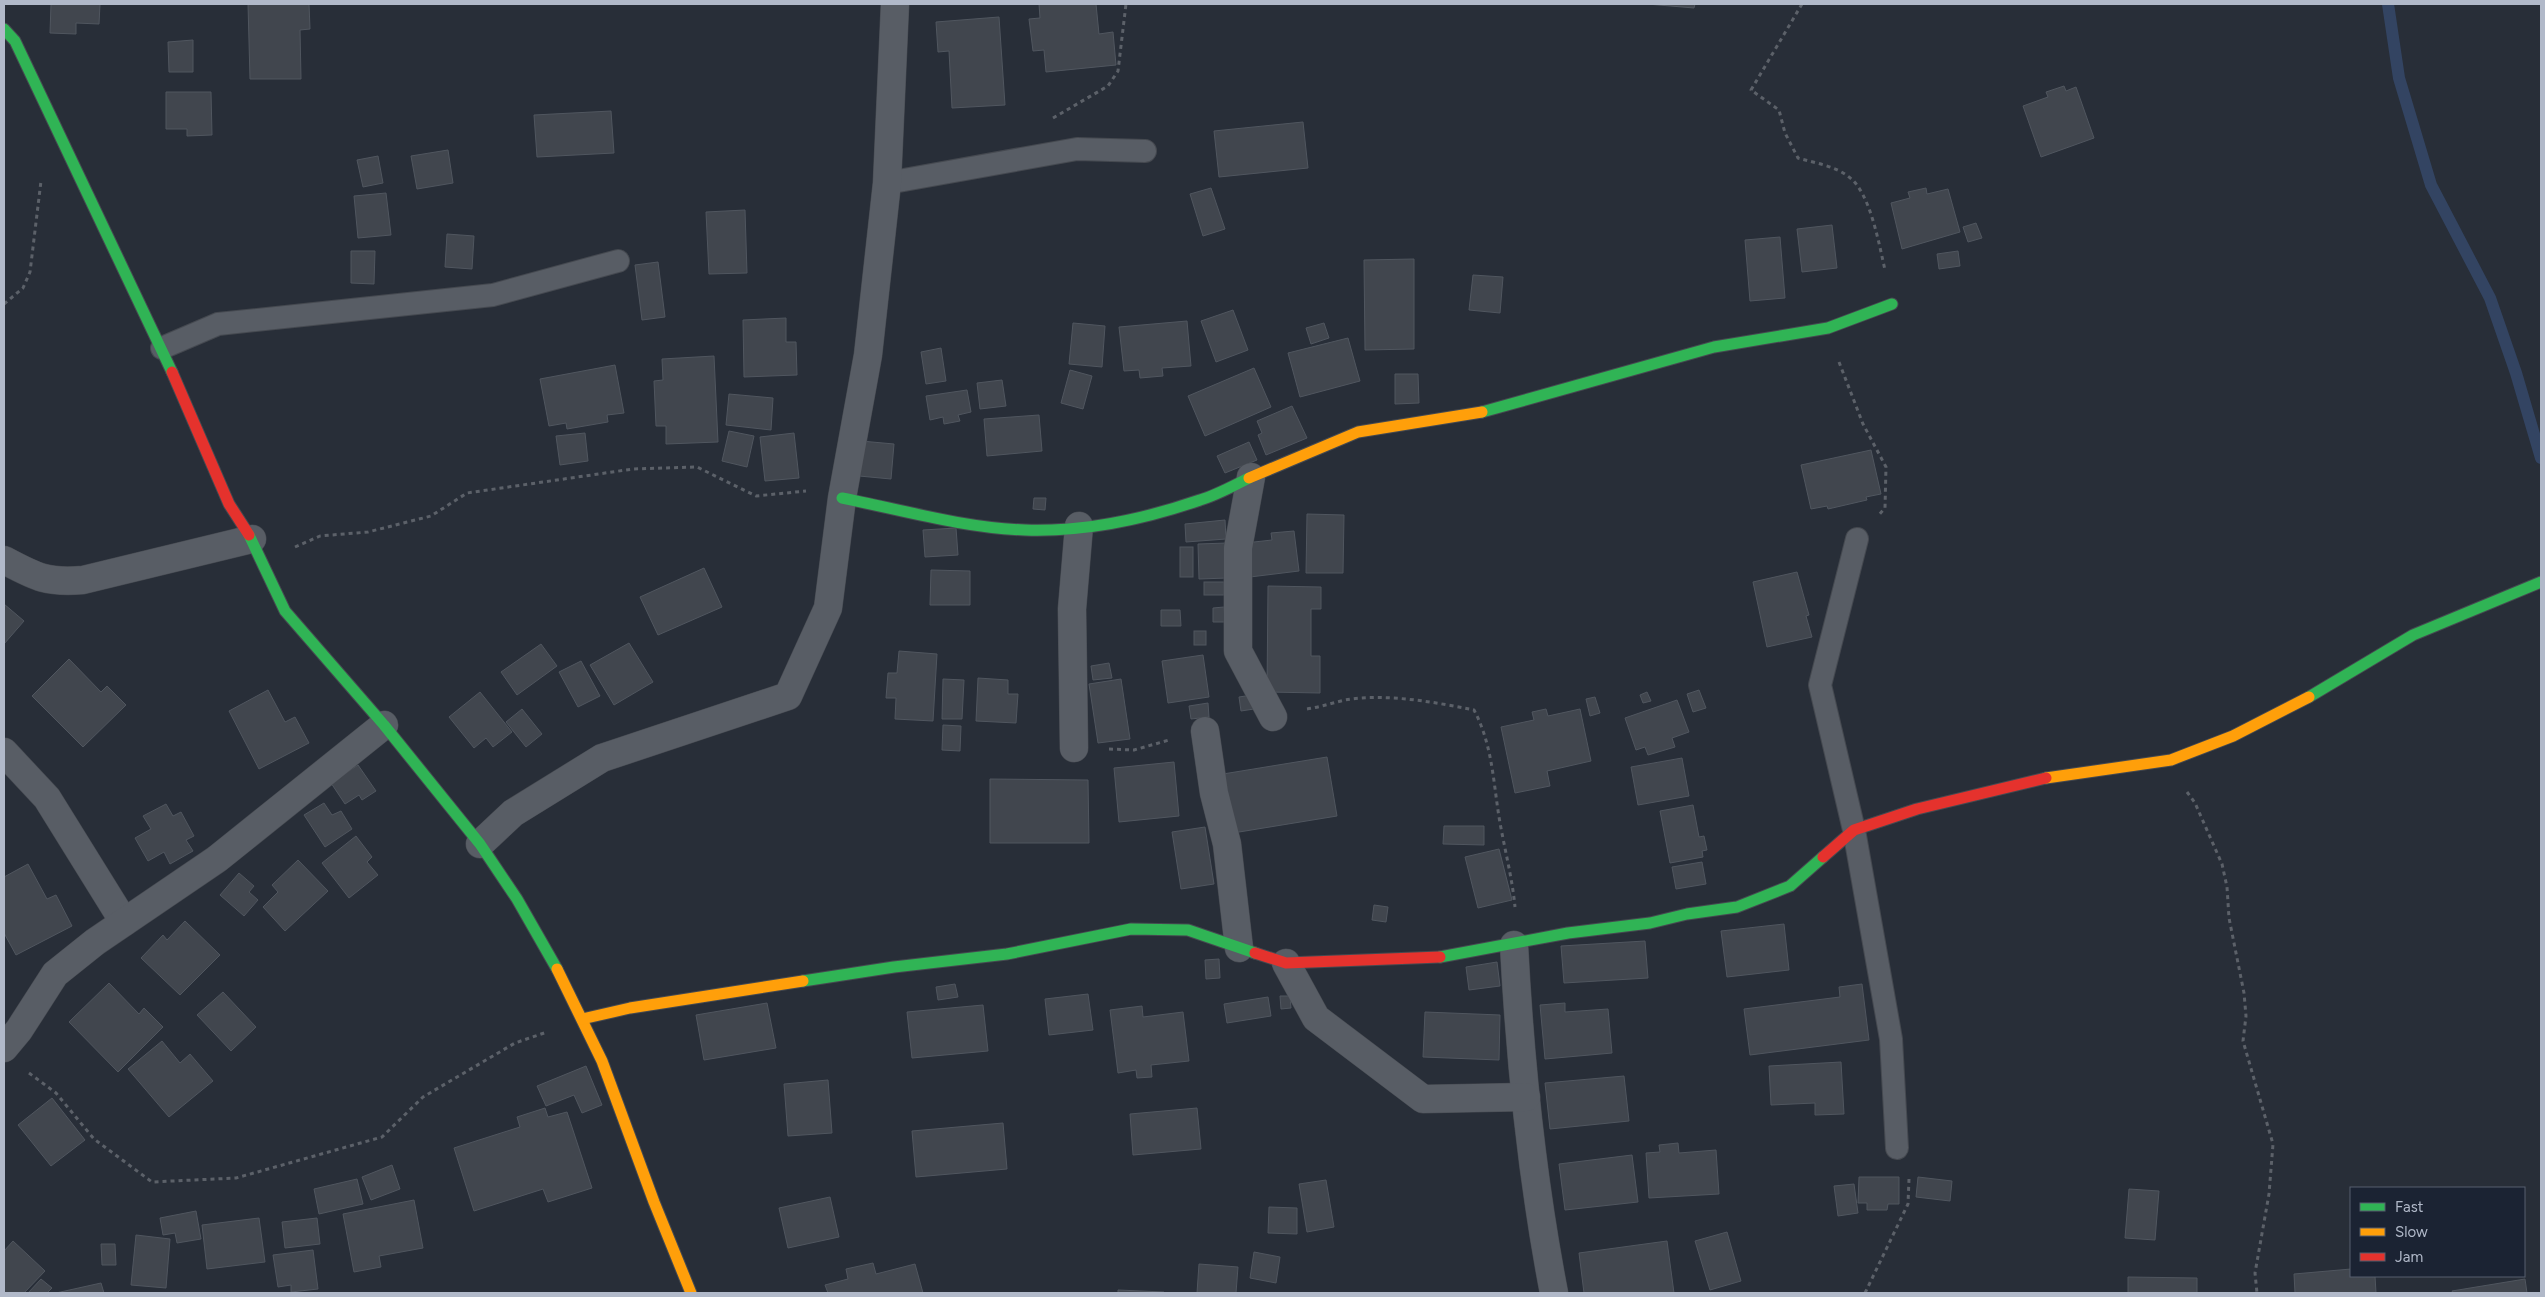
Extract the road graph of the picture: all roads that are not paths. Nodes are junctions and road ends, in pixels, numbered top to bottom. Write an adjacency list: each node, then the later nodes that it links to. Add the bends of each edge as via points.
1 (895, 4): 4 (street)
2 (4, 29): 7 (street, via 15,41)
3 (1145, 151): 4 (lane, via 1077,148)
4 (887, 183): 9 (street, via 868,355)
5 (618, 261): 7 (lane, via 493,295 218,324)
6 (1892, 304): 8 (street, via 1828,328 1714,347 1467,416 1358,432)
7 (162, 348): 12 (street, via 229,504)
8 (1251, 477): 10 (street, via 1201,500 1143,516); 15 (street, via 1238,548 1238,651)
9 (842, 498): 10 (street, via 966,523 1025,530); 21 (street, via 828,608 788,696 602,758 513,813)
10 (1079, 526): 18 (street, via 1072,609)
11 (1857, 539): 20 (lane, via 1820,685)
12 (257, 550): 13 (street, via 57,582 30,574); 16 (street, via 285,611)
13 (4, 560)
14 (2541, 582): 20 (street, via 2413,635 2311,696 2232,736 2171,760 2052,776 1917,809)
15 (1273, 717)
16 (384, 724): 21 (street); 22 (street, via 217,859)
17 (1205, 731): 24 (street, via 1214,793 1227,844)
18 (1074, 748)
19 (4, 752): 22 (street, via 48,798)
20 (1854, 830): 23 (street, via 1790,886 1736,907 1650,923 1568,933); 29 (lane, via 1890,1039)
21 (480, 844): 26 (street, via 522,908)
22 (124, 922): 27 (street, via 55,974)
23 (1514, 945): 25 (street, via 1449,957); 28 (street, via 1518,1036)
24 (1239, 948): 25 (street); 26 (street, via 1188,930 1131,929 1007,954 894,967)
25 (1286, 963): 28 (street, via 1316,1018 1423,1099)
26 (582, 1018): 30 (street, via 602,1061)
27 (4, 1048)
28 (1526, 1097): 31 (street)
29 (1897, 1148)
30 (691, 1293)
31 (1554, 1293)

